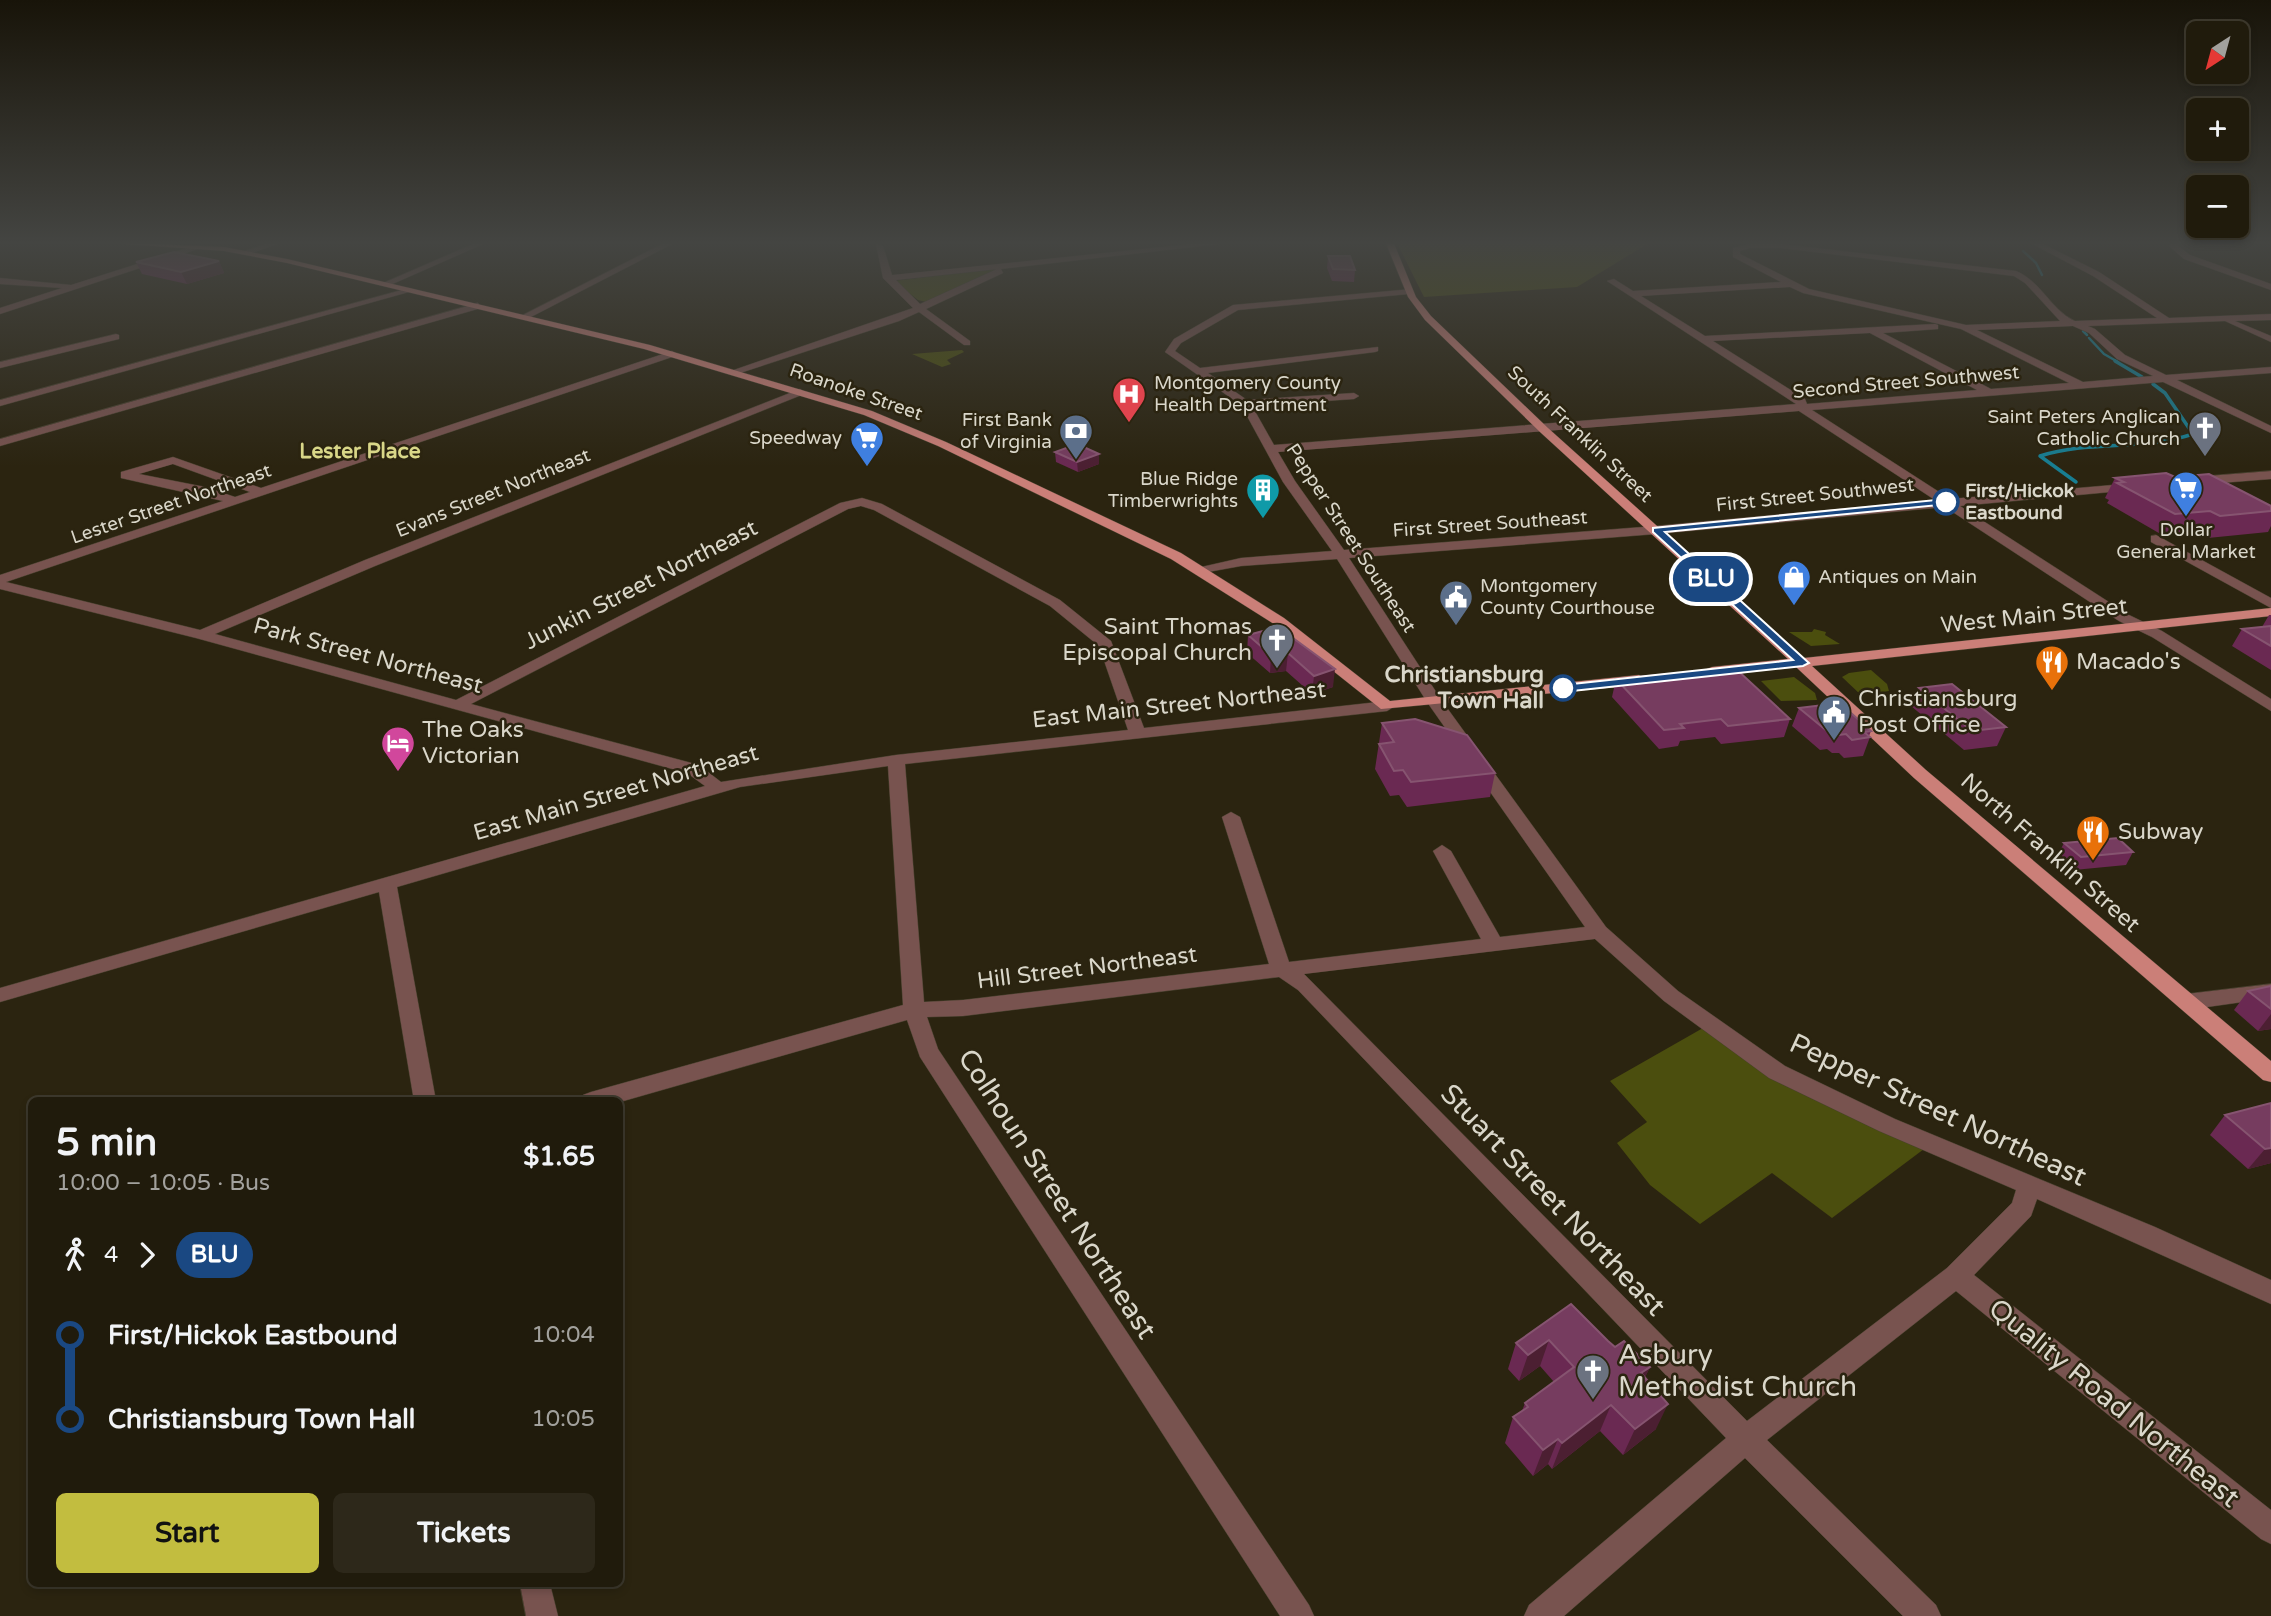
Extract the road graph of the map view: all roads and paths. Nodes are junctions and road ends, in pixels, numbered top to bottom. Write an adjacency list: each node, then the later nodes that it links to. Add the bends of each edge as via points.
1 (316, 316): 33 (street)
2 (442, 316): 38 (street)
3 (900, 316): 27 (street)
4 (934, 316): 21 (street)
5 (1218, 316): 25 (street, Pepper Street Southeast, via 1171,346 1170,352)
6 (1428, 316): 36 (main road, South Franklin Street)
7 (1668, 316): 19 (street)
8 (1916, 316): 16 (street)
9 (2060, 316): 15 (street)
10 (2161, 316): 14 (street)
11 (524, 317): 23 (main road, Roanoke Street)
12 (2271, 317): 13 (street)
13 (2226, 320): 14 (street); 20 (street)
14 (2170, 322): 15 (street)
15 (2077, 324): 16 (street); 28 (street, via 2121,357)
16 (1964, 327): 17 (street); 29 (street)
17 (1868, 328): 19 (street); 31 (street)
18 (116, 337): 24 (street)
19 (1703, 339): 35 (street, via 1801,401)
20 (2271, 339)
21 (967, 343)
22 (1375, 349): 25 (street)
23 (672, 354): 27 (main road, Roanoke Street); 43 (street, Lester Street Northeast)
24 (0, 365)
25 (1199, 370): 34 (street, Pepper Street Southeast)
26 (2271, 370): 28 (street, Second Street Southwest)
27 (733, 372): 30 (main road, Roanoke Street)
28 (2163, 379): 29 (street, Second Street Southwest); 37 (street)
29 (2082, 385): 31 (street, Second Street Southwest)
30 (800, 392): 49 (main road, Roanoke Street, via 912,430); 55 (street, Evans Street Northeast)
31 (1989, 392): 35 (street, Second Street Southwest)
32 (1354, 396): 34 (street)
33 (0, 403)
34 (1245, 403): 39 (street, Pepper Street Southeast)
35 (1802, 408): 36 (street, Second Street Southwest); 45 (street)
36 (1544, 429): 39 (street, Second Street Southwest); 46 (main road, South Franklin Street)
37 (2271, 430)
38 (0, 443)
39 (1273, 449): 48 (street, Pepper Street Southeast, via 1289,482)
40 (2271, 475): 41 (street)
41 (2177, 482)
42 (2152, 484): 45 (street, First Street Southwest)
43 (261, 492): 44 (street, Lester Street Northeast); 44 (street, via 173,460 125,475)
44 (235, 500): 50 (street, Lester Street Northeast)
45 (1946, 502): 46 (street, First Street Southwest); 54 (street)
46 (1656, 530): 48 (street, First Street Southeast); 56 (main road, South Franklin Street)
47 (2156, 539): 52 (street)
48 (1341, 555): 49 (street, First Street Southeast, via 1231,563); 59 (street, Pepper Street Southeast)
49 (1202, 571): 61 (main road, Roanoke Street, via 1279,621)
50 (0, 580)
51 (0, 585): 55 (street, Park Street Northeast)
52 (2271, 604)
53 (2271, 612): 54 (main road, West Main Street)
54 (2141, 626): 56 (main road, West Main Street); 62 (street)
55 (201, 635): 60 (street, Park Street Northeast)
56 (1803, 663): 57 (main road, West Main Street); 74 (main road, North Franklin Street, via 1920,774)
57 (1695, 674)
58 (1657, 679): 59 (main road)
59 (1435, 702): 61 (main road); 69 (street, Pepper Street Northeast)
60 (459, 704): 63 (street, Junkin Street Northeast, via 844,506 862,502 1055,603 1106,644); 65 (street, Park Street Northeast, via 693,769)
61 (1387, 706): 63 (street, East Main Street Northeast)
62 (2271, 706)
63 (1138, 734): 64 (street, East Main Street Northeast)
64 (896, 760): 65 (street, East Main Street Northeast, via 767,776); 75 (street, Colhoun Street Northeast)
65 (717, 788): 68 (street, East Main Street Northeast)
66 (1231, 817): 71 (street)
67 (1442, 851): 70 (street)
68 (387, 883): 73 (street, East Main Street Northeast); 77 (street)
69 (1599, 932): 70 (street, Hill Street Northeast); 79 (street, Pepper Street Northeast, via 1671,996 1777,1072)
70 (1493, 943): 71 (street, Hill Street Northeast)
71 (1280, 969): 75 (street, Hill Street Northeast); 82 (street, Stuart Street Northeast, via 1305,985)
72 (2271, 990): 74 (street)
73 (0, 995)
74 (2186, 1002): 76 (main road, North Franklin Street)
75 (914, 1010): 78 (street, Hill Street Northeast); 86 (street, Colhoun Street Northeast, via 929,1051)
76 (2271, 1074)
77 (424, 1097)
78 (605, 1097)
79 (2029, 1187): 80 (street, via 2022,1209); 81 (street, Pepper Street Northeast)
80 (1956, 1276): 82 (street); 83 (street, Quality Road Northeast)
81 (2271, 1292)
82 (1745, 1439): 87 (street); 88 (street, Stuart Street Northeast)
83 (2271, 1530)
84 (536, 1587): 85 (street)
85 (542, 1616)
86 (1297, 1616)
87 (1540, 1616)
88 (1925, 1616)

